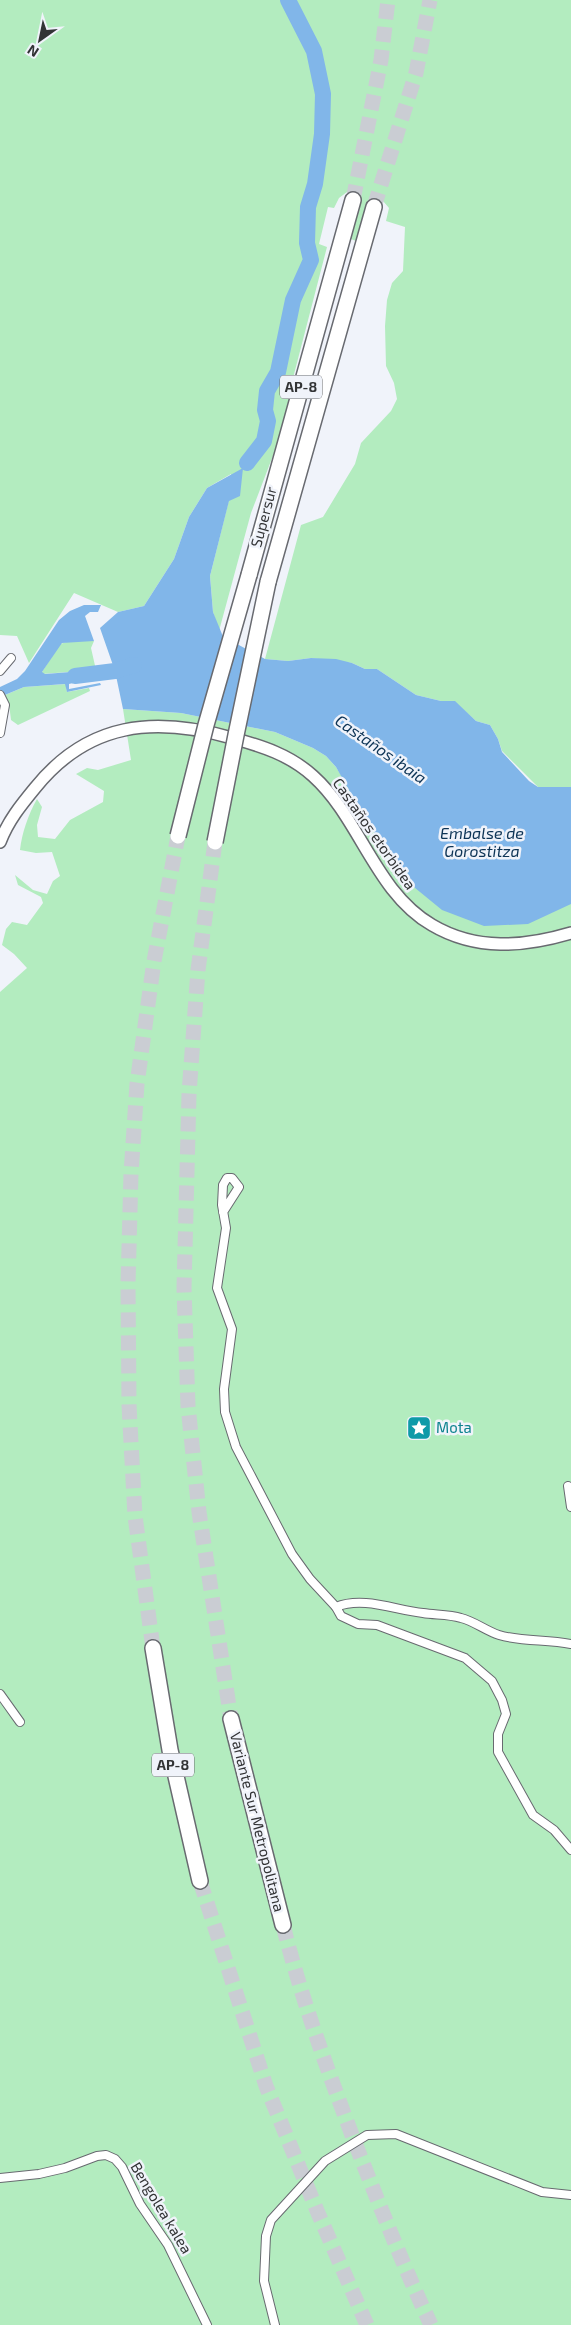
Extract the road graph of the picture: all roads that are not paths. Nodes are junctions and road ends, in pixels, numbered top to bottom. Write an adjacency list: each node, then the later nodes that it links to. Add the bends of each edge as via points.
1 (354, 200): 7 (highway, Supersur / AP-8, bridge, via 206,725)
2 (374, 207): 9 (highway, Supersur / AP-8, bridge, via 268,582)
3 (11, 658): 4 (street)
4 (0, 671)
5 (1, 697): 6 (street, via 6,706)
6 (0, 733)
7 (178, 836)
8 (0, 842): 10 (street, Castaños etorbidea, via 20,806 61,760 88,742 124,729 169,726 214,733 260,745 307,771 324,787 400,899 425,921 467,940 495,945 518,944)
9 (215, 842)
10 (571, 933)
11 (223, 1212): 14 (street, via 226,1228 217,1288 232,1329 224,1390 225,1412 236,1447 292,1554)
12 (568, 1486): 13 (street)
13 (571, 1507)
14 (336, 1607): 15 (street, via 348,1602 460,1617 499,1635 526,1641); 20 (street, via 340,1616 358,1624 377,1625 465,1658 492,1681 506,1714 498,1734 498,1752 533,1815 554,1830)
15 (571, 1644)
16 (153, 1648): 21 (highway, AP-8, via 170,1750)
17 (0, 1694): 19 (street)
18 (231, 1719): 22 (highway, Variante Sur Metropolitana)
19 (20, 1722)
20 (571, 1850)
21 (200, 1881)
22 (283, 1925)
23 (0, 2178): 25 (street, Bengolea kalea, via 39,2174 97,2156 116,2159 140,2204 168,2245)
24 (571, 2195): 26 (street, via 542,2192 396,2134 366,2135 325,2161 271,2220 266,2236 264,2281)
25 (207, 2325)
26 (275, 2325)

